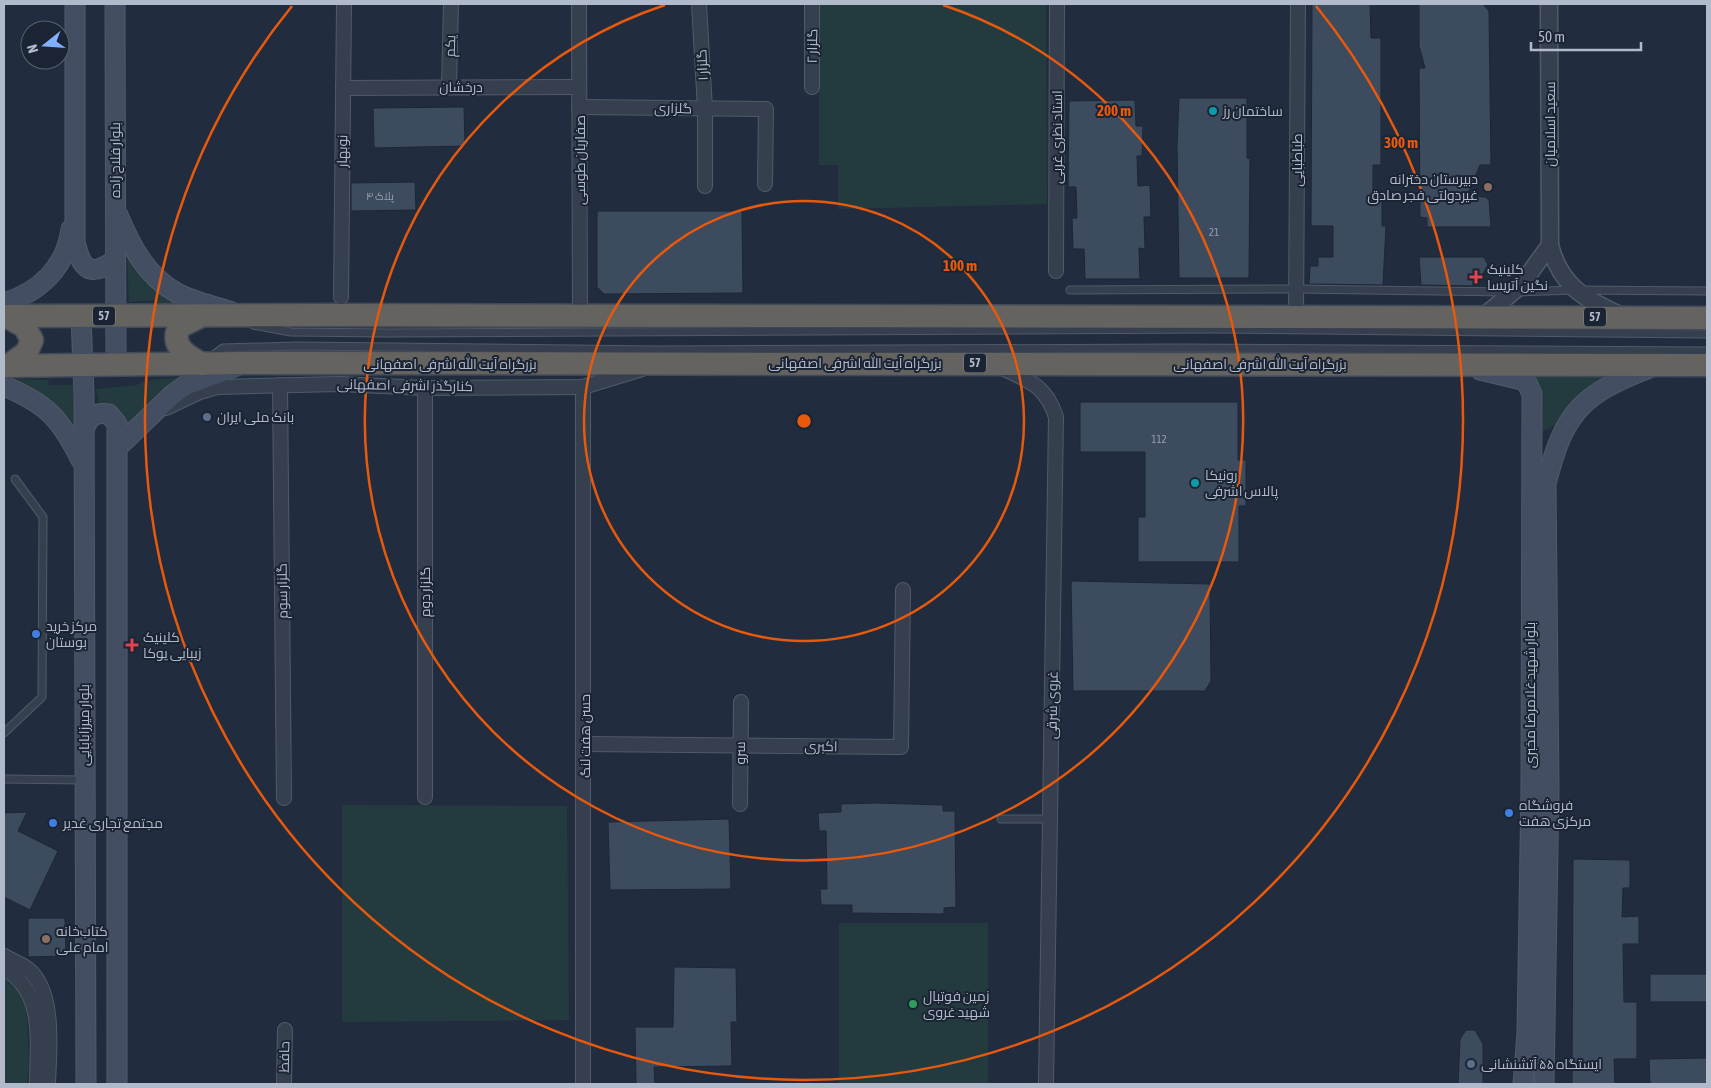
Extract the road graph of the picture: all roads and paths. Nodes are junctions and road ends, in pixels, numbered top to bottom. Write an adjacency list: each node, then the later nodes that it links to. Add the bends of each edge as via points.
1 (76, 4): 19 (main road)
2 (115, 4): 20 (main road, بلوار فلاح زاده)
3 (344, 4): 14 (street, نوبهار)
4 (451, 4): 11 (street, یکم)
5 (579, 4): 12 (street, صفاریان طوسی)
6 (699, 4): 16 (street, گلزار ۱)
7 (812, 4): 13 (street, گلزار ۲)
8 (1057, 4): 23 (street, استاد نظری غربی)
9 (1298, 4): 24 (street, طباطبایی)
10 (1549, 4): 21 (street, سعید اسلامیان)
11 (449, 87): 12 (street, درخشان); 14 (street, درخشان)
12 (579, 87): 15 (street, صفاریان طوسی)
13 (812, 87)
14 (343, 88): 29 (street, نوبهار)
15 (579, 107): 16 (street, گلزاری); 35 (street, صفاریان طوسی)
16 (705, 109): 17 (street, گلزاری, via 766,110); 18 (street, گلزار ۱)
17 (765, 184)
18 (705, 186)
19 (74, 208): 22 (main road, via 76,241 80,260 86,268 104,268); 30 (main road, via 69,242 57,269)
20 (115, 208): 22 (main road, بلوار فلاح زاده); 32 (main road, via 131,247 162,282 177,293)
21 (1550, 245): 26 (street, سعید اسلامیان, via 1554,262); 28 (street)
22 (115, 260): 34 (main road, بلوار فلاح زاده)
23 (1056, 271)
24 (1296, 288): 25 (lane); 28 (lane); 36 (street, طباطبایی)
25 (1070, 290)
26 (1575, 290): 27 (lane); 28 (lane); 38 (street, سعید اسلامیان)
27 (1707, 291)
28 (1513, 293): 37 (street)
29 (341, 297)
30 (4, 313): 33 (highway, 57); 51 (highway, via 24,326 32,340 27,352)
31 (202, 315): 32 (highway, 57); 34 (highway, 57); 40 (lane, via 291,332 348,333 1214,329); 43 (highway, via 186,322 176,333 180,349)
32 (240, 315): 35 (highway, 57)
33 (81, 316): 34 (highway, 57); 47 (main road, بلوار میرزابابایی)
34 (114, 316): 48 (main road, بلوار فلاح زاده)
35 (580, 316): 36 (highway, 57)
36 (1296, 316): 37 (highway, 57)
37 (1483, 316): 38 (highway, 57)
38 (1624, 317): 39 (highway, 57)
39 (1707, 318)
40 (1707, 334)
41 (1707, 351): 43 (lane, via 657,350 297,346 223,348)
42 (989, 363): 45 (highway, بزرگراه آیت الله اشرفی اصفهانی / 57); 46 (highway, بزرگراه آیت الله اشرفی اصفهانی / 57); 72 (street, غروی شرقی, via 1040,388 1050,399 1056,417)
43 (202, 364): 44 (highway, بزرگراه آیت الله اشرفی اصفهانی / 57); 48 (highway, بزرگراه آیت الله اشرفی اصفهانی / 57)
44 (243, 364): 45 (highway, بزرگراه آیت الله اشرفی اصفهانی / 57); 55 (main road, via 186,386)
45 (659, 364): 53 (street, کنارگذر اشرفی اصفهانی)
46 (1454, 364): 49 (highway, بزرگراه آیت الله اشرفی اصفهانی / 57); 60 (main road, بلوار شهید غلامرضا مخبری, via 1522,379 1530,384)
47 (83, 365): 48 (highway, بزرگراه آیت الله اشرفی اصفهانی / 57); 51 (highway, بزرگراه آیت الله اشرفی اصفهانی / 57); 56 (main road, بلوار میرزابابایی)
48 (116, 365)
49 (1657, 365): 50 (highway, بزرگراه آیت الله اشرفی اصفهانی / 57); 60 (main road, بلوار شهید غلامرضا مخبری, via 1612,384 1577,409 1565,426 1553,457)
50 (1707, 365)
51 (5, 370): 58 (main road, via 48,408 69,436)
52 (280, 385): 54 (street, کنارگذر اشرفی اصفهانی); 55 (street, کنارگذر اشرفی اصفهانی, via 218,386); 69 (street, گلزار سوم)
53 (583, 387): 54 (street, کنارگذر اشرفی اصفهانی); 64 (street, حسن هفت لنگ)
54 (425, 388): 68 (street, گلزار دوم)
55 (153, 412): 57 (main road)
56 (84, 428): 57 (main road, via 90,416 98,412 109,414 116,424); 58 (main road, بلوار میرزابابایی)
57 (117, 448): 80 (main road)
58 (82, 463): 67 (main road, بلوار میرزابابایی)
59 (15, 479): 63 (lane, via 43,517 42,697)
60 (1538, 521): 76 (main road, بلوار شهید غلامرضا مخبری, via 1540,789)
61 (903, 590): 65 (street, اکبری, via 901,747)
62 (741, 702): 65 (street, سرو)
63 (4, 733)
64 (585, 744): 65 (street, اکبری); 82 (street, حسن هفت لنگ)
65 (740, 746): 70 (street, سرو)
66 (4, 779): 67 (lane)
67 (84, 780): 79 (main road, بلوار میرزابابایی)
68 (425, 797)
69 (284, 798)
70 (740, 804)
71 (1001, 819): 72 (lane)
72 (1051, 819): 83 (street, غروی شرقی)
73 (4, 956): 78 (street, via 29,969 47,1004)
74 (4, 969): 77 (street, via 22,982 31,996 35,1010)
75 (285, 1030): 81 (street, حافظ)
76 (1536, 1033): 84 (main road, بلوار شهید غلامرضا مخبری); 85 (main road, بلوار شهید غلامرضا مخبری)
77 (37, 1084)
78 (48, 1084)
79 (86, 1084)
80 (117, 1084)
81 (284, 1084)
82 (583, 1084)
83 (1046, 1084)
84 (1523, 1084)
85 (1544, 1084)

